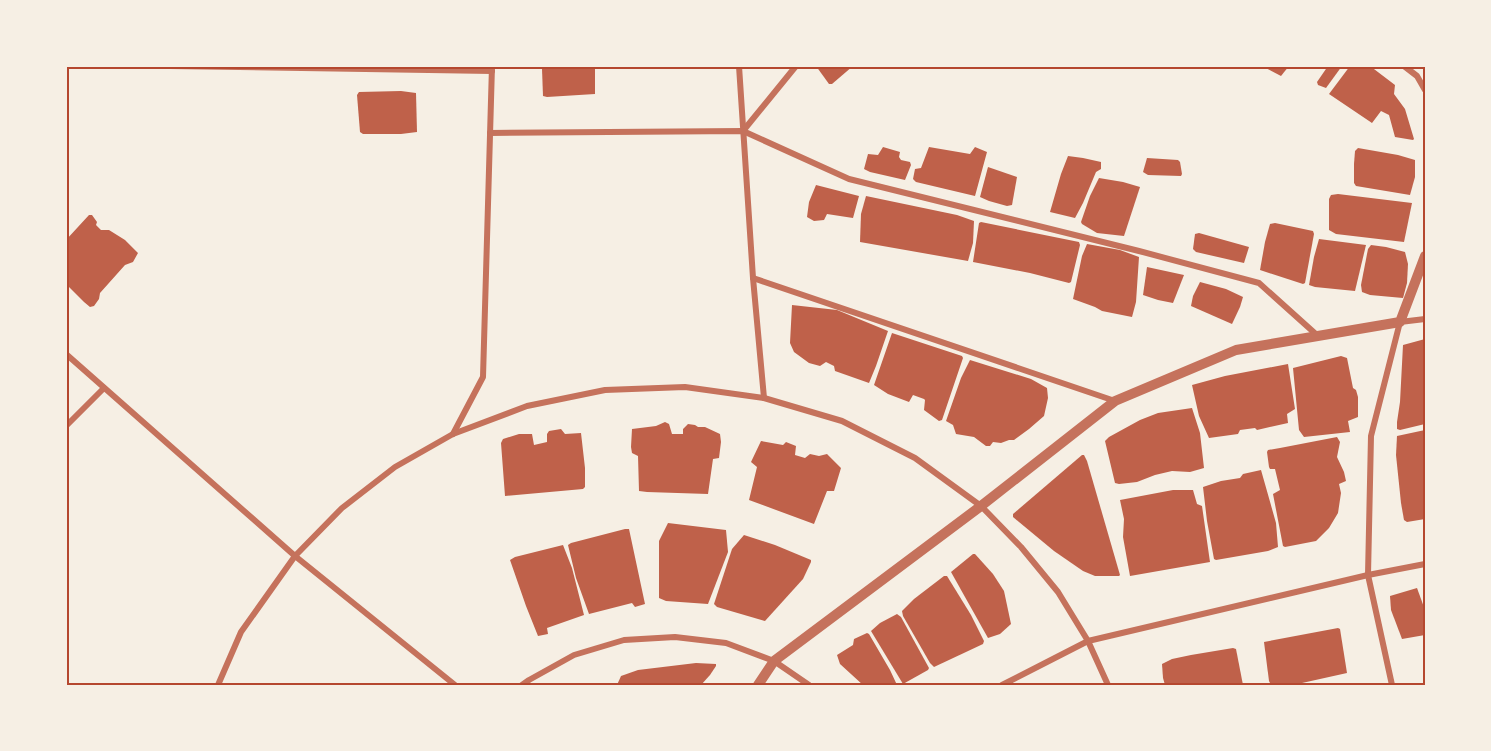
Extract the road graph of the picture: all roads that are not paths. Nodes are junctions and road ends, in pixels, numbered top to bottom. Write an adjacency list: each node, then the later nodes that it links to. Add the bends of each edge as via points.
1 (170, 66): 5 (street)
2 (739, 66): 7 (street)
3 (796, 66): 7 (street)
4 (1404, 66): 6 (street, via 1418,76)
5 (492, 69): 8 (street)
6 (1425, 90)
7 (743, 131): 8 (street); 10 (street); 13 (street, via 849,179 1259,283)
8 (490, 133): 19 (street, via 483,377)
9 (1425, 256): 12 (street)
10 (753, 278): 16 (street); 17 (street)
11 (1425, 319): 12 (street)
12 (1400, 322): 13 (street); 23 (street, via 1371,436)
13 (1318, 336): 17 (street, via 1236,350)
14 (66, 354): 15 (street)
15 (104, 388): 18 (street); 21 (street)
16 (764, 398): 19 (street, via 685,387 605,390 527,406); 20 (street, via 842,421 915,458)
17 (1115, 401): 20 (street)
18 (66, 426)
19 (453, 434): 21 (street, via 395,467 342,508)
20 (981, 506): 24 (street, via 1022,547 1058,592); 25 (street)
21 (295, 556): 26 (street, via 241,632); 27 (street)
22 (1425, 564): 23 (street)
23 (1368, 574): 24 (street); 33 (street)
24 (1088, 641): 31 (street); 32 (street)
25 (774, 661): 28 (street, via 726,643 675,637 624,640 574,655); 29 (street); 30 (street)
26 (218, 685)
27 (455, 685)
28 (522, 685)
29 (758, 685)
30 (809, 685)
31 (1002, 685)
32 (1108, 685)
33 (1392, 685)

